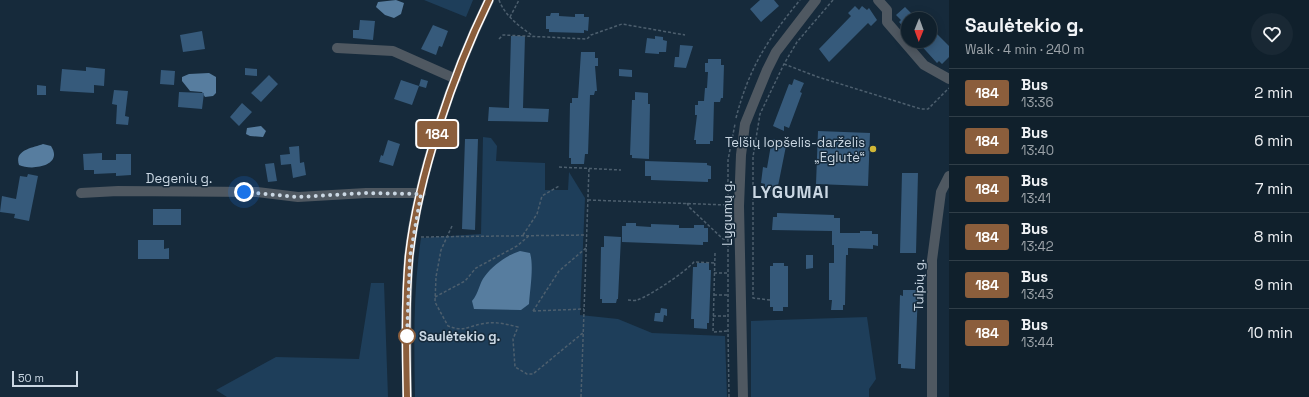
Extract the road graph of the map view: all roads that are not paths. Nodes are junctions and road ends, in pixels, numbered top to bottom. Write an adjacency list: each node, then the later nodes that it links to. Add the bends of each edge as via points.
1 (489, 0): 5 (street)
2 (816, 0): 11 (street, Lygumų g., via 776,52 745,124 739,206)
3 (878, 0): 6 (street, via 887,10 887,22 924,65)
4 (337, 48): 5 (street, via 393,51)
5 (456, 79): 9 (street, via 437,133)
6 (949, 79)
7 (949, 176): 12 (street, Tulpių g., via 941,192 932,260)
8 (81, 193): 9 (street, Degenių g., via 258,192 298,197 366,193)
9 (421, 194): 10 (street, via 410,257)
10 (407, 397)
11 (743, 397)
12 (932, 397)

